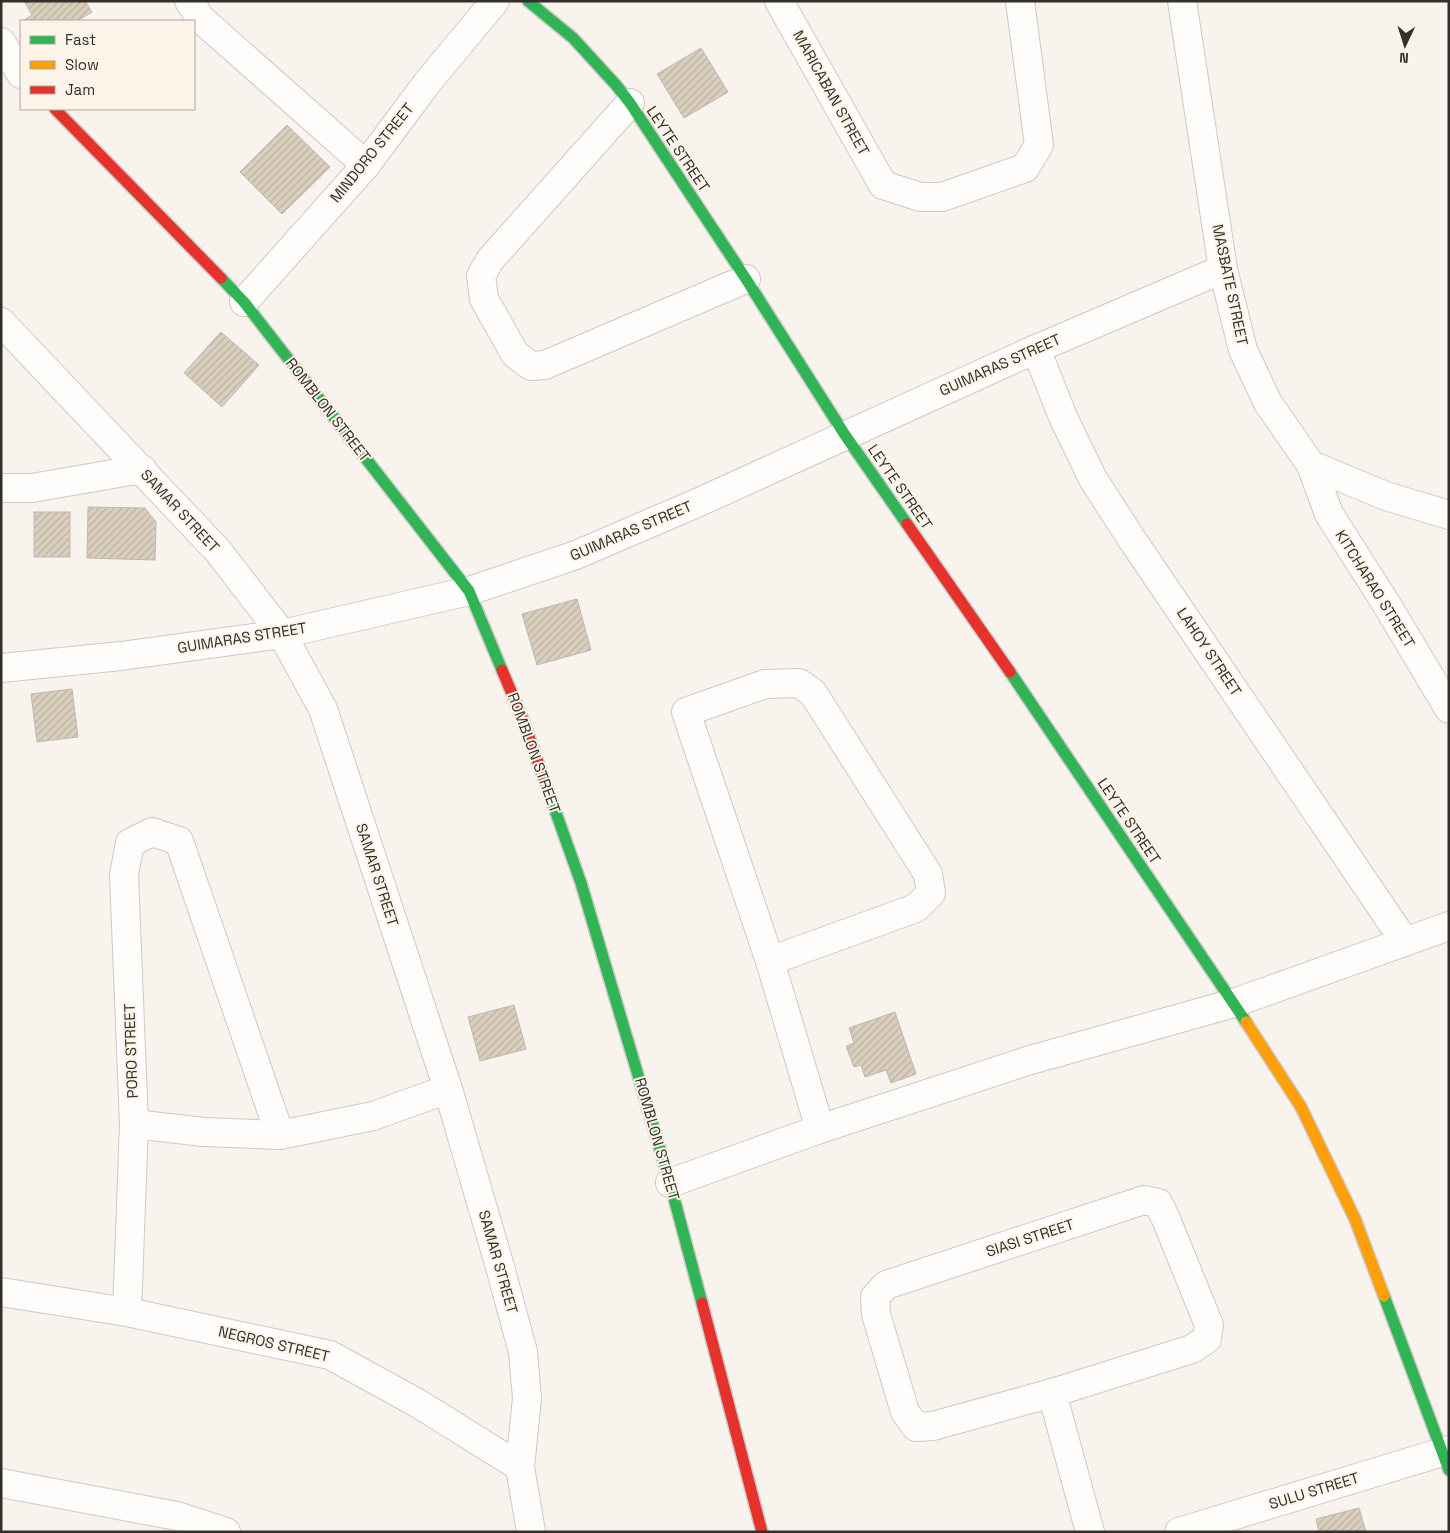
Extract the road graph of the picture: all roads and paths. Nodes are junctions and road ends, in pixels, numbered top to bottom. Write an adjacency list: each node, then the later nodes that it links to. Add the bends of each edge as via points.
1 (189, 1): 11 (street, via 201,19)
2 (495, 1): 11 (street, MINDORO STREET)
3 (528, 1): 9 (street, LEYTE STREET, via 573,38)
4 (779, 1): 5 (street, MARICABAN STREET, via 883,185 920,197 942,197 1025,168 1039,145)
5 (1020, 1)
6 (1182, 1): 12 (street, MASBATE STREET)
7 (1, 42): 8 (street)
8 (20, 72)
9 (630, 103): 13 (street, LEYTE STREET); 13 (street, via 490,260 480,276 484,299 515,354 531,366 545,364)
10 (56, 110): 14 (street, ROMBLON STREET)
11 (366, 165): 14 (street, MINDORO STREET)
12 (1223, 269): 16 (street, GUIMARAS STREET); 18 (street, MASBATE STREET, via 1243,350 1268,404)
13 (746, 279): 17 (street, LEYTE STREET)
14 (244, 302): 22 (street, ROMBLON STREET)
15 (1, 322): 19 (street, SAMAR STREET)
16 (1036, 349): 17 (street, GUIMARAS STREET); 27 (street, LAHOY STREET, via 1063,417 1093,479)
17 (845, 435): 22 (street, GUIMARAS STREET, via 576,555); 29 (street, LEYTE STREET, via 1036,709)
18 (1311, 465): 21 (street, via 1386,496); 25 (street, KITCHARAO STREET, via 1329,514)
19 (142, 469): 20 (street, via 32,488); 23 (street, SAMAR STREET, via 218,551)
20 (1, 488)
21 (1449, 515)
22 (469, 591): 23 (street, GUIMARAS STREET); 34 (street, ROMBLON STREET, via 523,720 581,883)
23 (282, 634): 24 (street, GUIMARAS STREET, via 121,656); 30 (street, SAMAR STREET, via 323,709)
24 (1, 668)
25 (1449, 709)
26 (1449, 926): 27 (street)
27 (1405, 942): 29 (street)
28 (770, 960): 28 (street, via 686,712 765,684 799,684 813,693 923,866 928,874 931,893 916,908); 32 (street)
29 (1234, 1003): 32 (street, via 1027,1061); 38 (street, LEYTE STREET, via 1301,1107 1355,1219)
30 (448, 1089): 33 (street, via 373,1116); 39 (street, SAMAR STREET, via 522,1352 527,1398)
31 (134, 1124): 33 (street, via 204,1132); 33 (street, PORO STREET, via 124,875 130,843 152,832 179,841); 36 (street, PORO STREET)
32 (820, 1129): 34 (street)
33 (280, 1135)
34 (670, 1183): 43 (street, ROMBLON STREET)
35 (1, 1292): 36 (street, NEGROS STREET)
36 (127, 1312): 39 (street, NEGROS STREET, via 330,1355 419,1404)
37 (1052, 1393): 37 (street, SIASI STREET, via 1192,1349 1207,1339 1209,1325 1158,1202 1144,1200 886,1285 875,1297 876,1314 905,1412 916,1427 933,1426); 44 (street)
38 (1447, 1457): 45 (street, SULU STREET)
39 (520, 1467): 42 (street, SAMAR STREET)
40 (1, 1483): 41 (street, via 177,1516)
41 (226, 1532)
42 (532, 1532)
43 (762, 1532)
44 (1090, 1532)
45 (1179, 1532)

